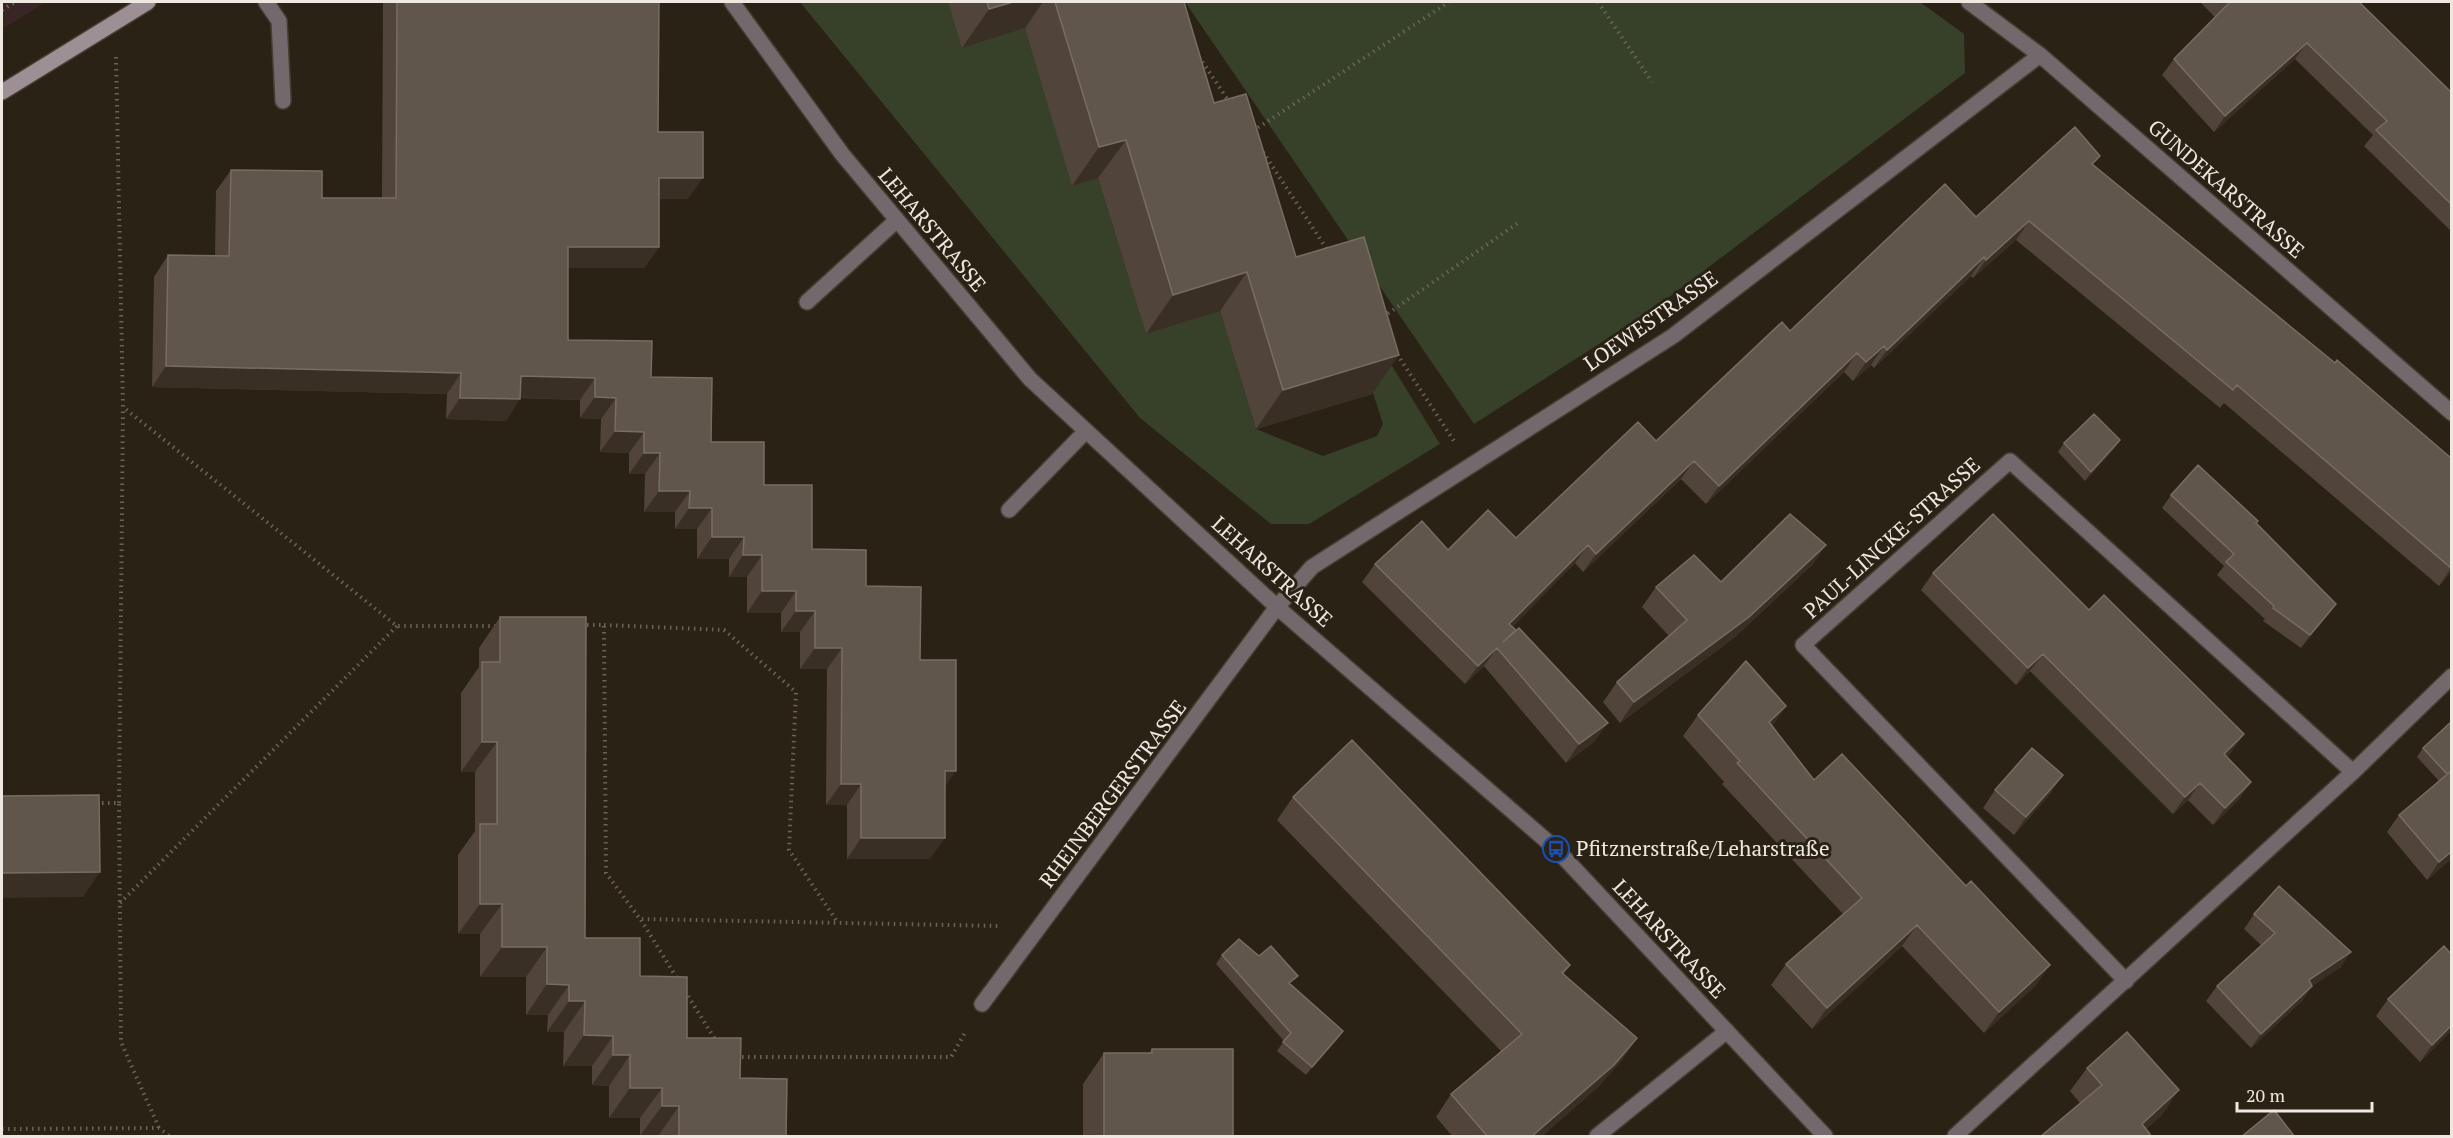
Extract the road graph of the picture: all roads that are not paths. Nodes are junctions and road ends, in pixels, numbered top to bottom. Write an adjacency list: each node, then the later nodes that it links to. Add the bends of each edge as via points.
1 (148, 2): 6 (street)
2 (266, 2): 7 (street, via 279,21)
3 (732, 2): 8 (street, LEHARSTRASSE, via 842,154)
4 (1969, 2): 5 (street, GUNDEKARSTRASSE)
5 (2040, 55): 10 (street, GUNDEKARSTRASSE); 13 (street, LOEWESTRASSE, via 1673,336 1312,567)
6 (2, 92)
7 (284, 101)
8 (897, 220): 9 (street); 11 (street, LEHARSTRASSE, via 1030,379)
9 (807, 302)
10 (2451, 413)
11 (1086, 431): 12 (street); 13 (street, LEHARSTRASSE)
12 (1009, 510)
13 (1277, 607): 17 (street, RHEINBERGERSTRASSE); 18 (street, LEHARSTRASSE, via 1556,849)
14 (2451, 676): 15 (street)
15 (2353, 772): 16 (street); 16 (street, PAUL-LINCKE-STRASSE, via 2010,461 1803,645)
16 (2126, 981): 21 (street)
17 (982, 1004)
18 (1727, 1031): 19 (street); 20 (street, LEHARSTRASSE)
19 (1597, 1137)
20 (1825, 1137)
21 (1955, 1137)

